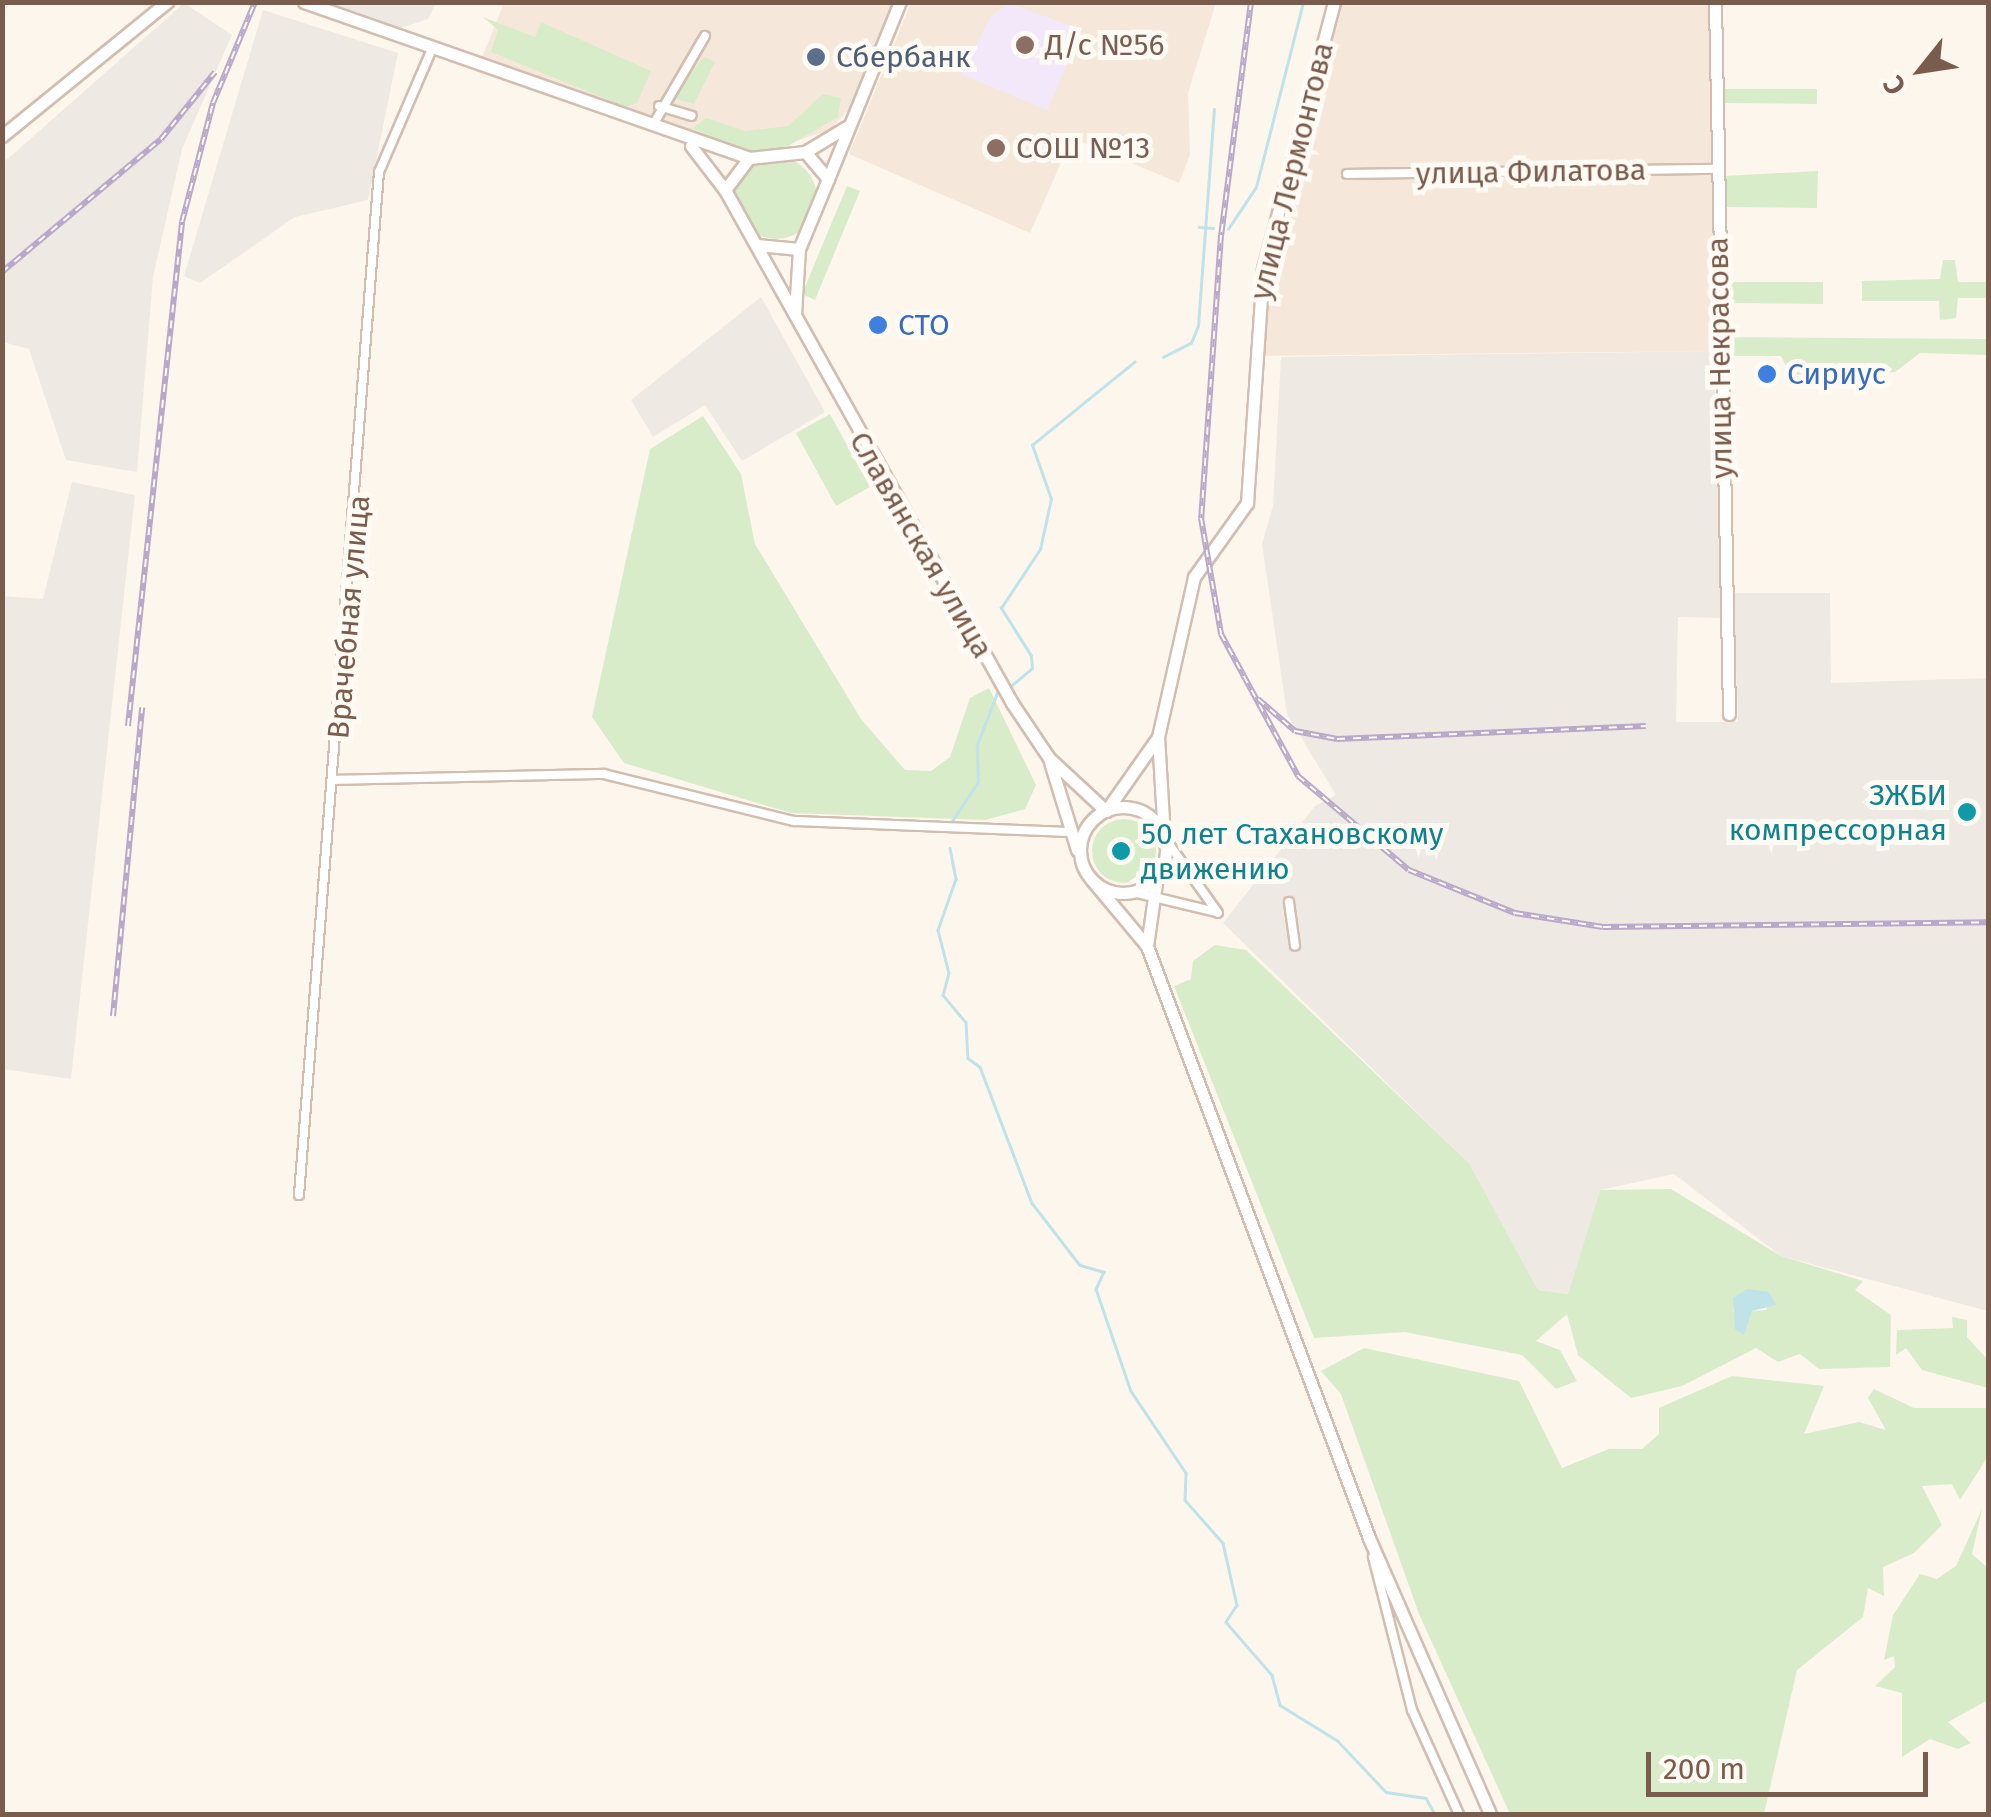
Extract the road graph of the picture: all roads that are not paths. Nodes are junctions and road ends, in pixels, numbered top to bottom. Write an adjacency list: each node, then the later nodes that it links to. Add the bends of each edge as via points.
1 (166, 2): 12 (main road)
2 (304, 2): 7 (main road)
3 (900, 2): 10 (main road)
4 (1334, 2): 24 (main road, улица Лермонтова, via 1262,269 1246,503 1194,576)
5 (1715, 2): 16 (main road, улица Некрасова)
6 (705, 36): 8 (street)
7 (432, 49): 11 (main road); 26 (street, Врачебная улица, via 379,172)
8 (659, 106): 9 (street); 11 (street)
9 (691, 116)
10 (848, 126): 14 (main road); 18 (main road)
11 (651, 129): 13 (main road)
12 (3, 136)
13 (688, 142): 15 (main road); 19 (main road)
14 (806, 152): 15 (main road); 18 (main road)
15 (749, 158): 19 (main road)
16 (1716, 169): 17 (street, улица Филатова); 23 (main road, улица Некрасова)
17 (1347, 174)
18 (828, 178): 21 (main road)
19 (725, 190): 20 (main road)
20 (757, 244): 21 (main road); 22 (main road, Славянская улица)
21 (799, 248): 22 (main road, via 791,286)
22 (797, 328): 25 (main road, Славянская улица)
23 (1729, 714)
24 (1158, 737): 27 (main road); 29 (main road)
25 (1049, 758): 27 (main road, Славянская улица); 28 (main road, Славянская улица)
26 (334, 780): 28 (street, via 604,774 794,821); 38 (street, Врачебная улица)
27 (1106, 811): 29 (main road, via 1142,812); 30 (main road, via 1083,834)
28 (1071, 832): 30 (main road, Славянская улица)
29 (1164, 837): 31 (main road); 34 (street, via 1218,913)
30 (1082, 863): 32 (main road)
31 (1158, 875): 33 (main road); 34 (main road)
32 (1091, 879): 33 (main road); 36 (main road)
33 (1132, 892): 34 (street)
34 (1154, 896): 36 (main road)
35 (1290, 902): 37 (street)
36 (1147, 946): 39 (main road)
37 (1295, 946)
38 (298, 1196)
39 (1369, 1538): 40 (street, via 1412,1710); 41 (main road)
40 (1460, 1814)
41 (1490, 1814)

